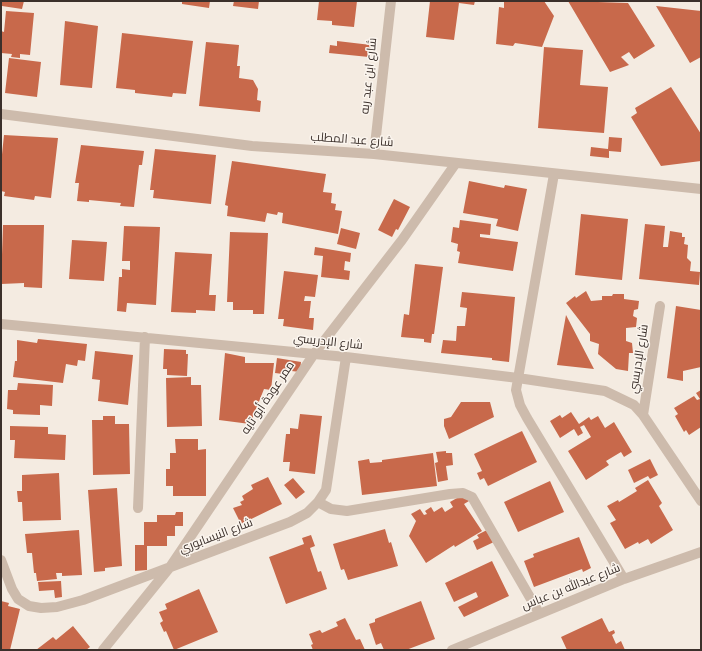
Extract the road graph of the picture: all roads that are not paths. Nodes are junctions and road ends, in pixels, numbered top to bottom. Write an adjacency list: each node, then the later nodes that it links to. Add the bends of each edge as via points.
1 (390, 1): 3 (street, شارع ابن عبد ربه)
2 (1, 114): 3 (street, شارع عبد المطلب, via 252,146)
3 (374, 154): 4 (street, شارع عبد المطلب)
4 (456, 163): 5 (street, شارع عبد المطلب); 10 (street, ممر عودة أبو تايه, via 402,240)
5 (554, 174): 6 (street, شارع عبد المطلب); 12 (street)
6 (701, 189)
7 (660, 306): 13 (street, شارع الإدريسي)
8 (1, 324): 9 (street, شارع الإدريسي)
9 (145, 337): 10 (street, شارع الإدريسي); 16 (street)
10 (314, 354): 11 (street, شارع الإدريسي); 19 (street, ممر عودة أبو تايه)
11 (346, 357): 12 (street, شارع الإدريسي); 15 (street, شارع النيسابوري, via 330,475 326,490)
12 (518, 378): 13 (street, شارع الإدريسي, via 605,392 634,405); 20 (street, via 516,390 520,405)
13 (643, 415): 14 (street, شارع الإدريسي)
14 (701, 501)
15 (318, 502): 19 (street, شارع النيسابوري, via 307,513 290,522); 21 (street, via 331,509 347,511 450,494 472,497)
16 (138, 508)
17 (701, 552): 20 (street, شارع عبدالله بن عباس)
18 (1, 560): 19 (street, شارع النيسابوري, via 18,599 29,606 41,608 57,607 83,600)
19 (170, 567): 22 (street, ممر عودة أبو تايه)
20 (624, 579): 21 (street, شارع عبدالله بن عباس)
21 (539, 613): 23 (street, شارع عبدالله بن عباس)
22 (104, 650)
23 (452, 650)

